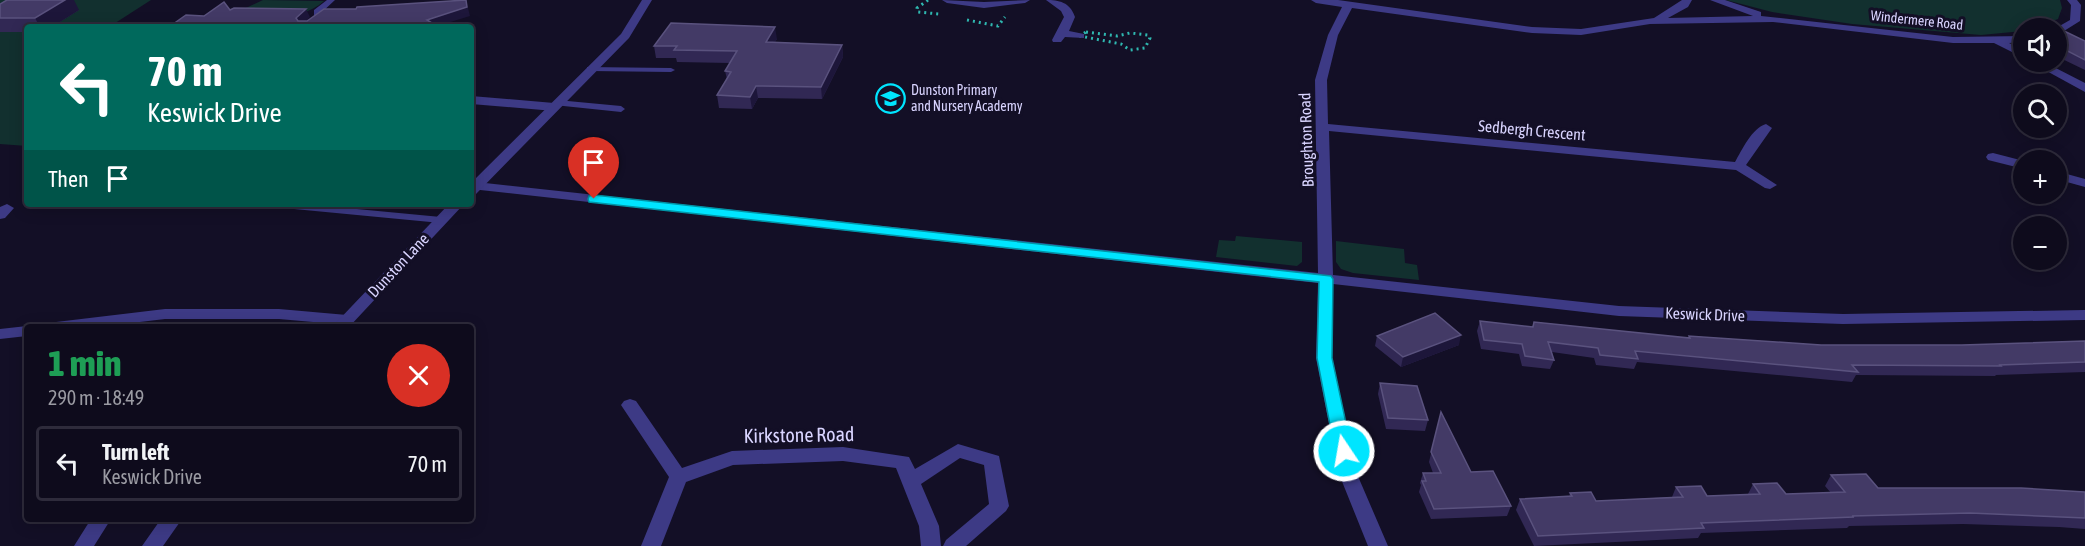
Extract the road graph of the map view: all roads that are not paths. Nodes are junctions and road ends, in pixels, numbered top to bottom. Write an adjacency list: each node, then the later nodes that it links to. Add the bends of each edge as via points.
1 (331, 0): 13 (lane)
2 (647, 0): 19 (street, via 626,36)
3 (946, 0): 4 (street, via 984,5)
4 (1025, 0)
5 (1051, 0): 15 (street, via 1070,13 1070,20 1059,36)
6 (1316, 0): 10 (street, Windermere Road)
7 (1687, 0): 12 (street, Windermere Road)
8 (1715, 0): 11 (street, Windermere Road)
9 (2072, 0): 14 (street, via 2076,5 2075,21)
10 (1348, 4): 12 (street, Windermere Road, via 1532,30 1581,32); 26 (street, Broughton Road, via 1333,35 1321,80)
11 (1773, 19): 12 (street, Windermere Road); 17 (street, Windermere Road, via 1953,40)
12 (1650, 21)
13 (310, 24)
14 (2067, 26)
15 (1080, 36)
16 (2013, 40): 17 (street, Windermere Road)
17 (1998, 41): 18 (street)
18 (2013, 49)
19 (590, 69): 20 (lane); 24 (street)
20 (671, 70)
21 (2055, 72): 22 (street)
22 (2085, 88)
23 (474, 100): 24 (street)
24 (555, 105): 25 (lane); 34 (street)
25 (621, 109)
26 (1322, 127): 30 (street, Sedbergh Crescent); 39 (street, Broughton Road)
27 (1766, 128): 30 (street)
28 (1994, 157): 29 (street)
29 (2013, 162)
30 (1739, 166): 33 (street, Sedbergh Crescent)
31 (2067, 178): 32 (street)
32 (2085, 183)
33 (1770, 185)
34 (474, 187)
35 (474, 188): 39 (street, Keswick Drive)
36 (307, 207): 38 (lane)
37 (454, 207): 38 (street, Dunston Lane)
38 (441, 219): 42 (street, Dunston Lane)
39 (1326, 279): 40 (street, Keswick Drive, via 1619,311 1843,319); 56 (street, via 1324,358 1348,474)
40 (2085, 315)
41 (166, 321): 42 (street, via 279,314); 43 (street)
42 (343, 323)
43 (111, 324)
44 (24, 331): 45 (street)
45 (0, 334)
46 (630, 405): 47 (street)
47 (678, 477): 48 (street, Kirkstone Road, via 732,459 843,454 903,462); 53 (street)
48 (911, 481): 54 (street, Kirkstone Road, via 929,526); 55 (street, via 958,451 993,461 999,506)
49 (99, 522): 51 (street)
50 (170, 522): 52 (street)
51 (84, 546)
52 (152, 546)
53 (651, 546)
54 (932, 546)
55 (953, 546)
56 (1378, 546)

